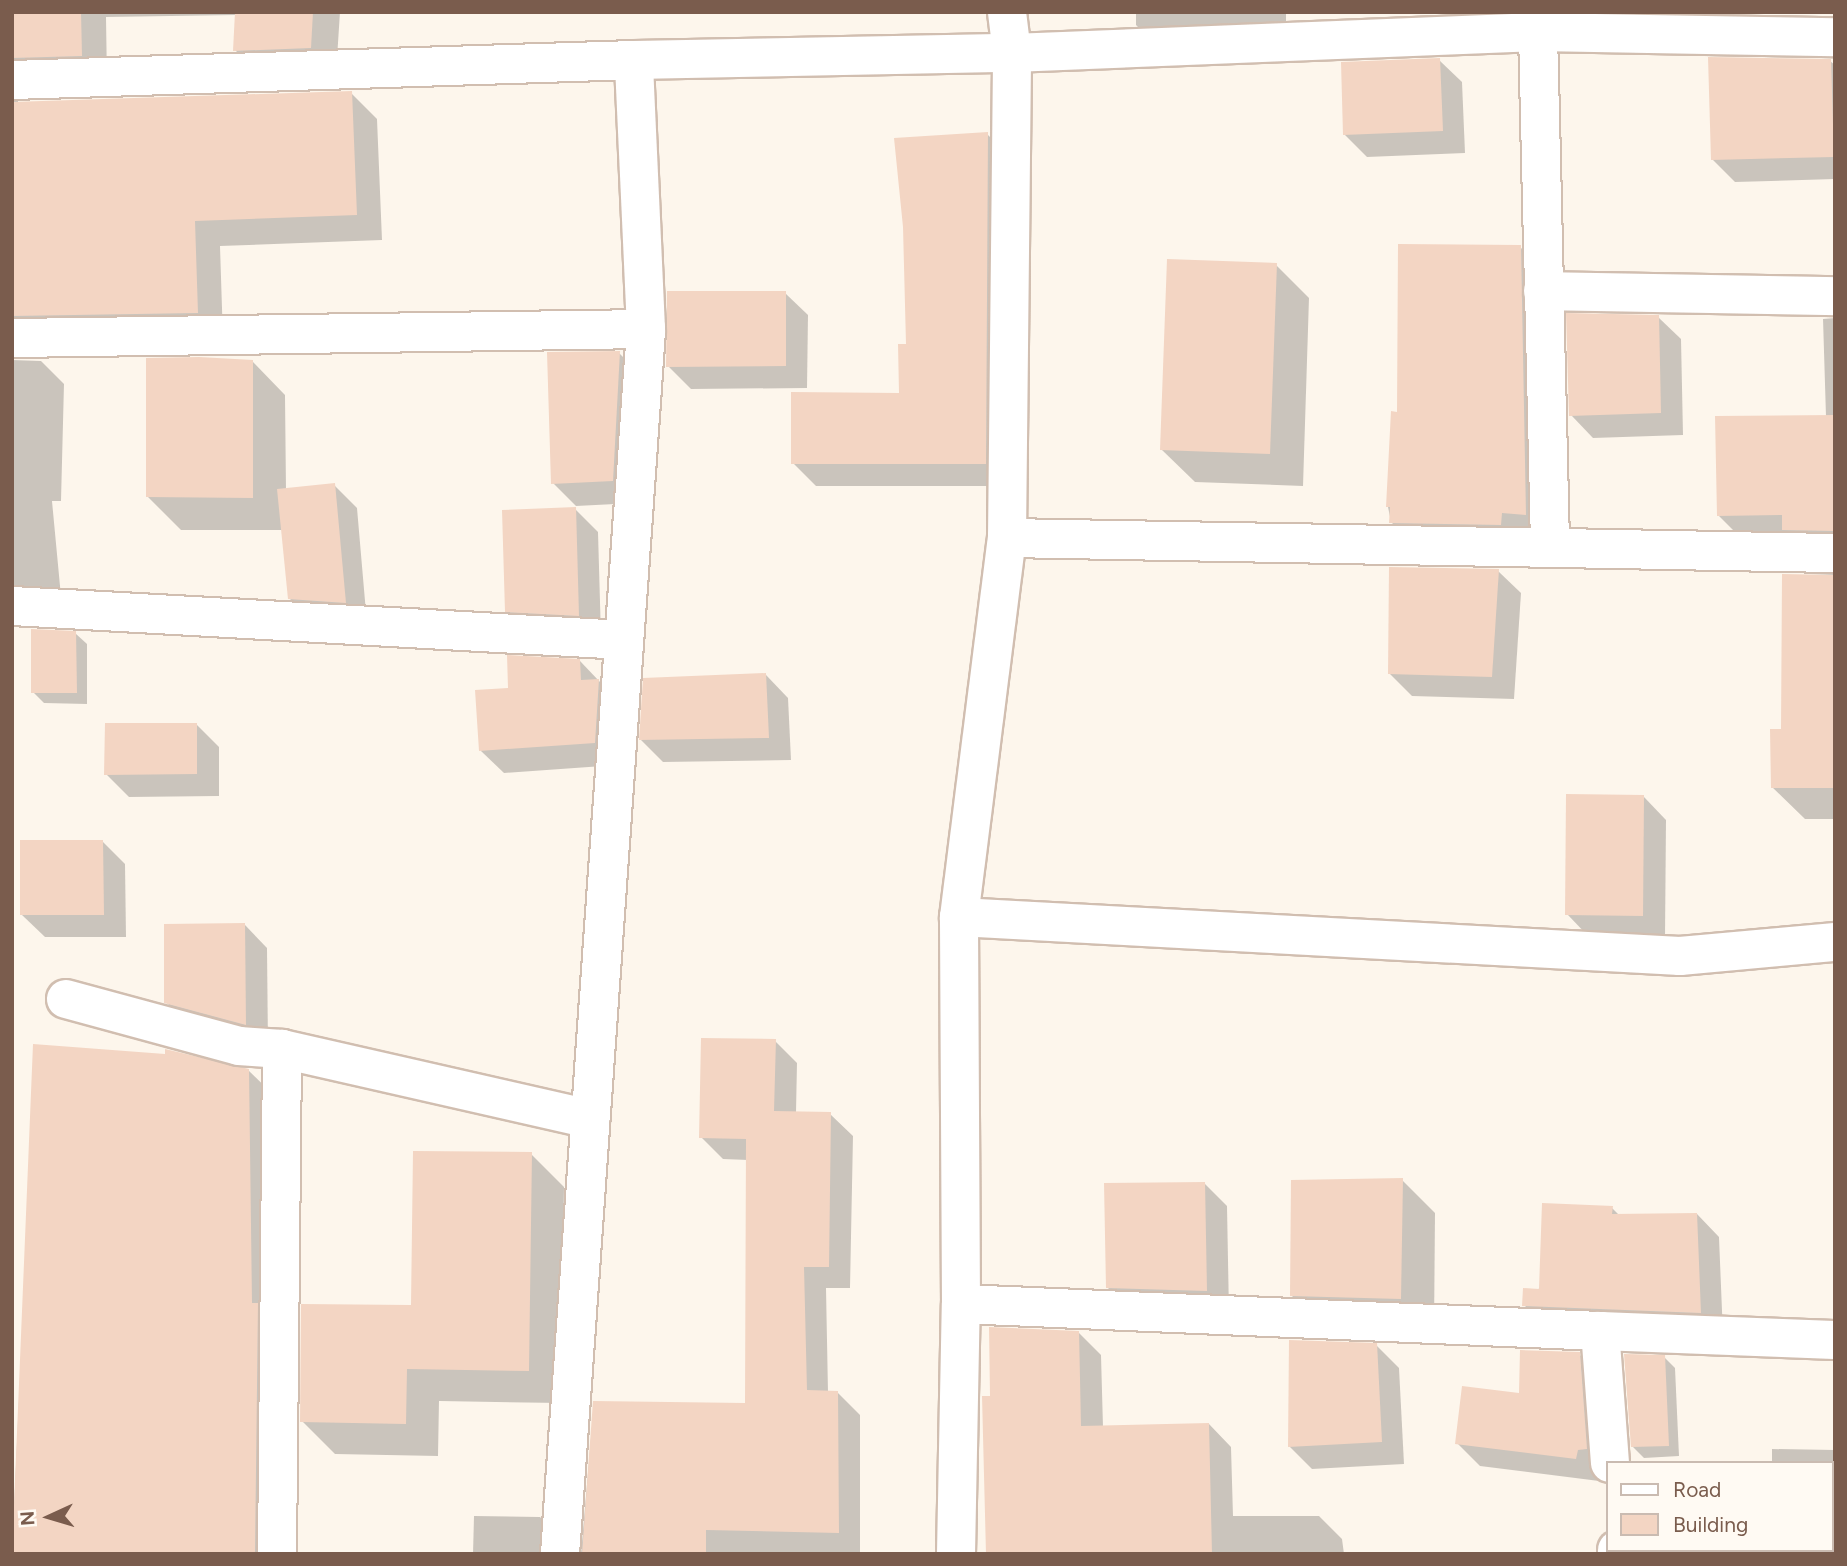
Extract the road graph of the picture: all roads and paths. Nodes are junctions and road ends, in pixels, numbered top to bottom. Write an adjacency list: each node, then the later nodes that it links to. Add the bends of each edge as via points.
1 (1007, 12): 4 (street)
2 (1538, 32): 3 (street); 4 (street); 7 (street)
3 (1835, 37)
4 (1013, 53): 5 (street); 11 (street)
5 (634, 60): 6 (street); 9 (street)
6 (12, 80)
7 (1543, 291): 8 (street); 12 (street)
8 (1835, 296)
9 (646, 329): 10 (street); 15 (street)
10 (12, 338)
11 (1007, 538): 12 (street); 16 (street)
12 (1550, 545): 13 (street)
13 (1835, 553)
14 (12, 606): 15 (street)
15 (624, 640): 20 (street)
16 (959, 917): 17 (street, via 1680,956); 21 (street)
17 (1835, 942)
18 (66, 999): 19 (street, via 239,1046)
19 (282, 1049): 20 (street); 25 (street)
20 (590, 1119): 26 (street)
21 (961, 1304): 22 (street); 27 (street)
22 (1600, 1331): 23 (street); 24 (street)
23 (1835, 1340)
24 (1610, 1461)
25 (278, 1554)
26 (560, 1554)
27 (956, 1554)

